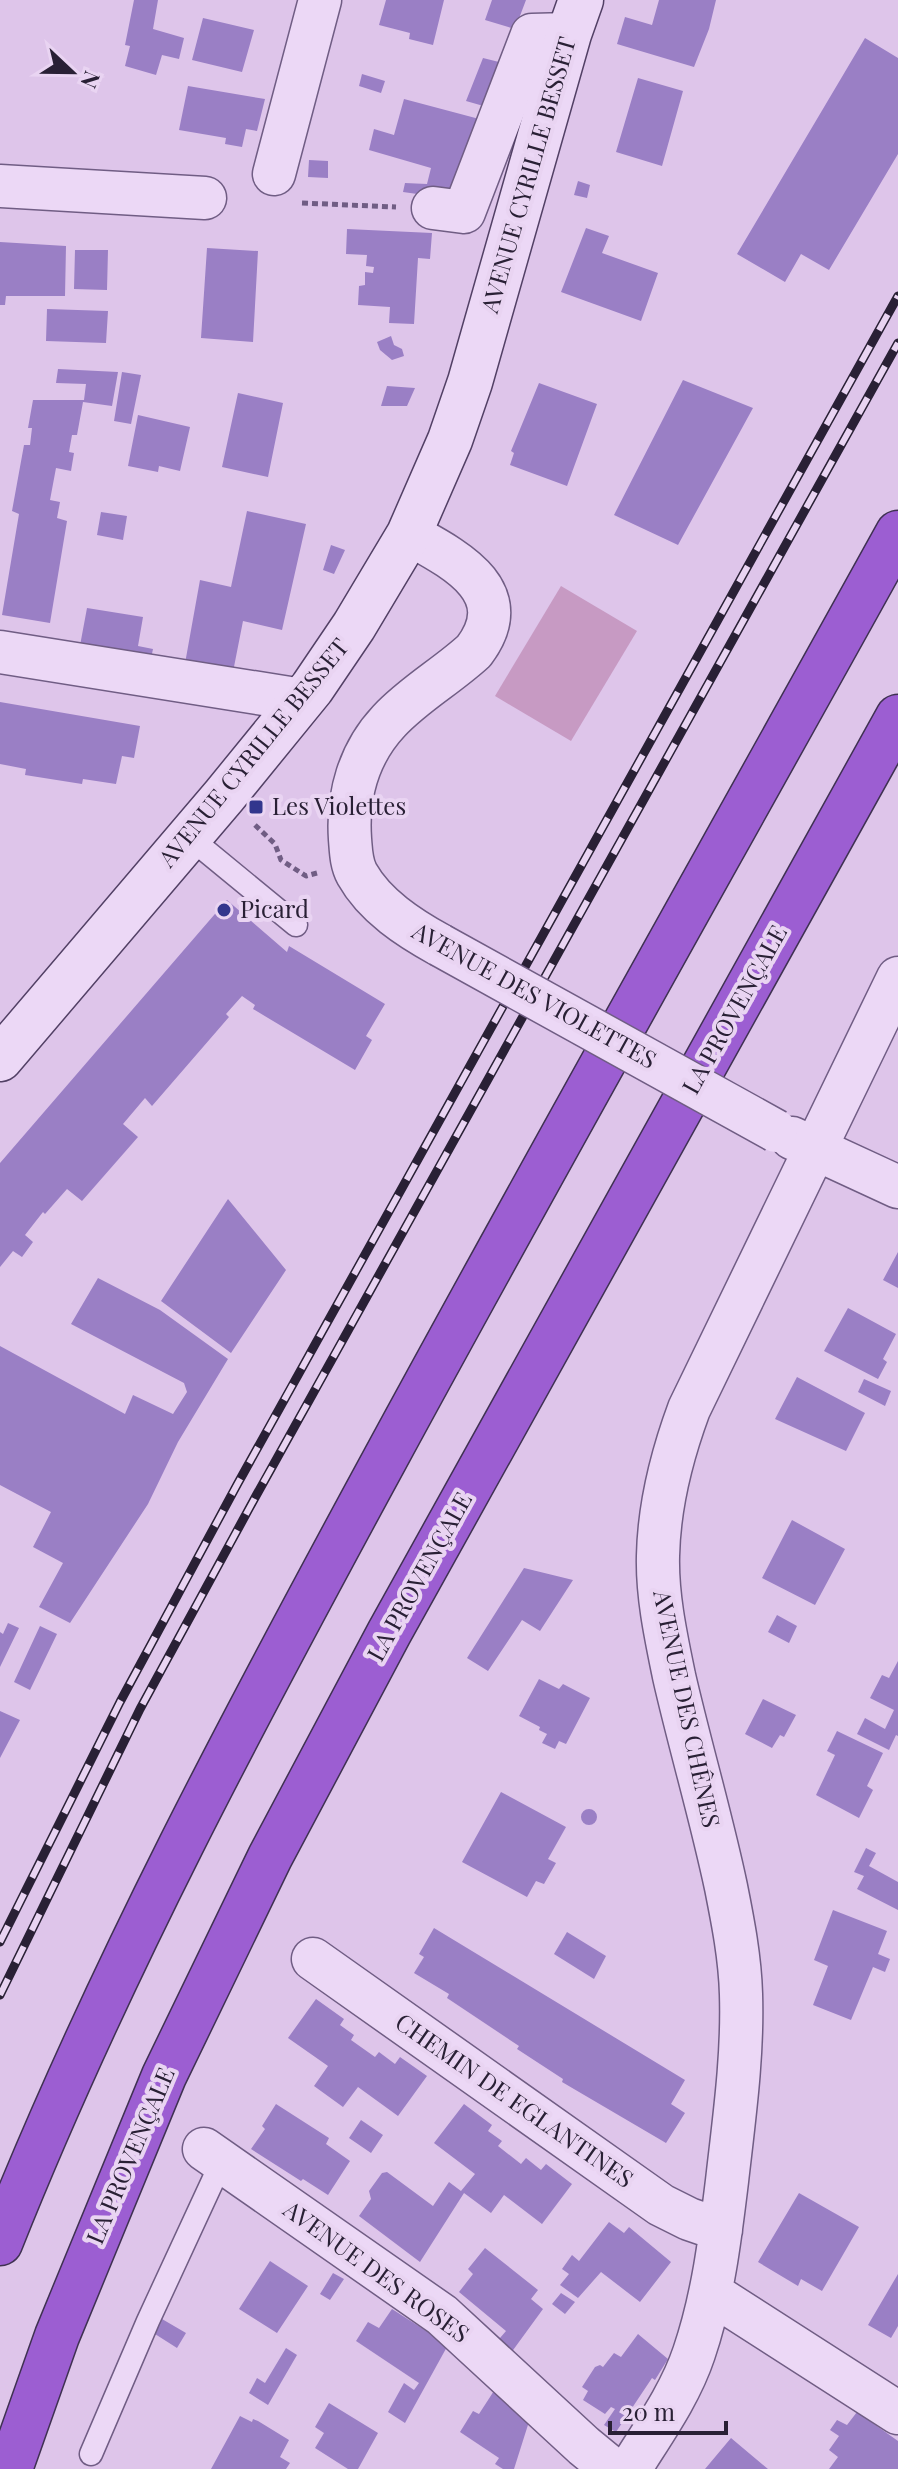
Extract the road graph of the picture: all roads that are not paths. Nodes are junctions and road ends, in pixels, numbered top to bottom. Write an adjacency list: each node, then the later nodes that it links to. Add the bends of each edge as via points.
1 (320, 0): 4 (street)
2 (575, 17): 6 (street, via 532,35 464,212); 8 (main road, AVENUE CYRILLE BESSET, via 470,382)
3 (0, 186): 5 (street)
4 (286, 188)
5 (205, 198)
6 (433, 208)
7 (898, 533): 21 (highway, via 257,1695 137,1932 42,2137)
8 (409, 534): 10 (main road, AVENUE CYRILLE BESSET, via 336,655); 16 (street, AVENUE DES VIOLETTES, bridge, via 452,558 478,582 487,601 488,626 474,651 409,702 375,737 352,794 349,826 357,874 382,904 419,933)
9 (0, 652): 10 (street)
10 (302, 700): 12 (main road, AVENUE CYRILLE BESSET)
11 (898, 717): 25 (highway, LA PROVENÇALE, via 270,1857 164,2076 57,2336)
12 (189, 837): 13 (lane); 15 (main road, AVENUE CYRILLE BESSET)
13 (296, 925)
14 (898, 978): 16 (street, AVENUE DES CHÊNES)
15 (0, 1059)
16 (816, 1149): 17 (street, AVENUE DES VIOLETTES); 20 (street, AVENUE DES CHÊNES, via 689,1409 659,1532 660,1597 668,1645 725,1885 739,1968 741,2048)
17 (898, 1187)
18 (313, 1959): 20 (street, CHEMIN DE EGLANTINES, via 661,2205)
19 (213, 2155): 24 (lane); 26 (street, AVENUE DES ROSES, via 442,2315)
20 (721, 2230): 22 (street, AVENUE DES CHÊNES)
21 (0, 2243)
22 (711, 2293): 23 (street); 27 (street, AVENUE DES CHÊNES, via 685,2376)
23 (898, 2413)
24 (91, 2454)
25 (10, 2469)
26 (612, 2469)
27 (630, 2469)

